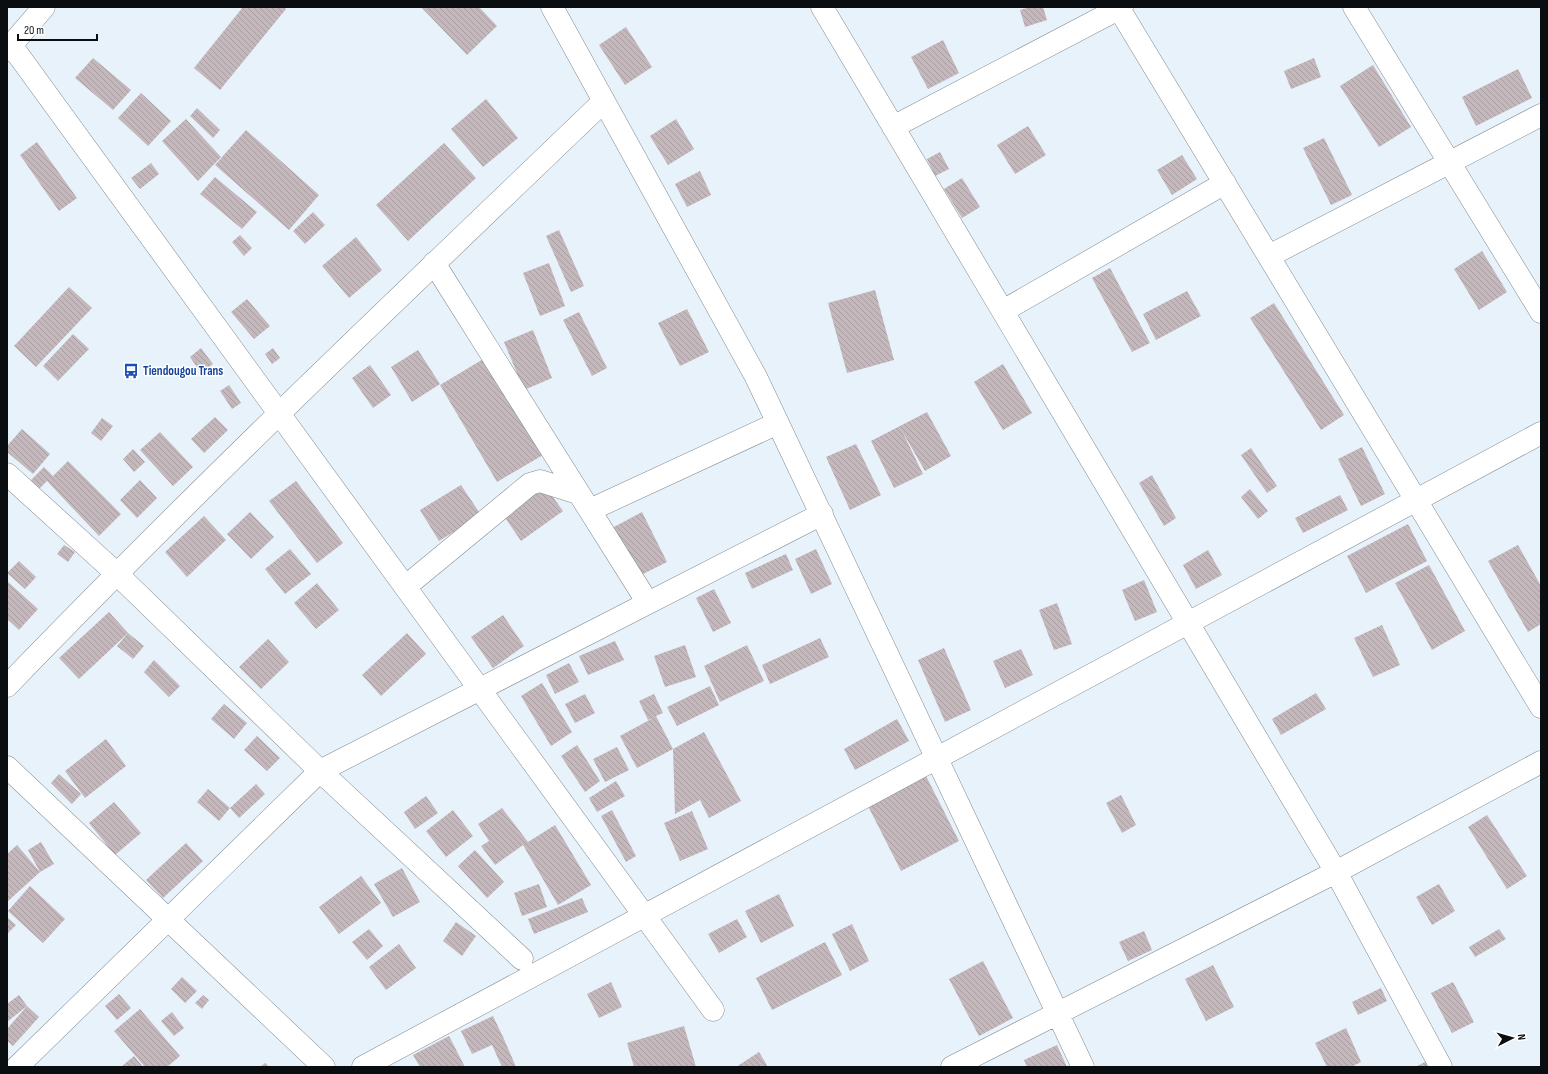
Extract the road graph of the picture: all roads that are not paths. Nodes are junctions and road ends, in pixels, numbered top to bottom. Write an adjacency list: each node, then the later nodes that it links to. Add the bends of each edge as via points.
1 (44, 7): 6 (street)
2 (552, 7): 7 (street)
3 (822, 7): 9 (street)
4 (1120, 7): 9 (street); 11 (street)
5 (1354, 7): 10 (street)
6 (9, 48): 16 (street)
7 (604, 101): 13 (street); 17 (street, via 756,377)
8 (1541, 115): 10 (street)
9 (894, 127): 14 (street)
10 (1450, 163): 12 (street); 15 (street)
11 (1225, 183): 12 (street); 14 (street)
12 (1269, 256): 20 (street)
13 (434, 263): 16 (street); 21 (street)
14 (1004, 311): 26 (street)
15 (1541, 312)
16 (278, 413): 23 (street); 24 (street)
17 (778, 423): 21 (street); 22 (street)
18 (1541, 433): 20 (street)
19 (7, 474): 23 (street)
20 (1416, 500): 26 (street); 29 (street)
21 (584, 502): 24 (street, via 540,481 530,484); 25 (street)
22 (822, 514): 25 (street); 30 (street)
23 (116, 573): 27 (street); 33 (street)
24 (405, 587): 28 (street)
25 (648, 603): 28 (street)
26 (1189, 622): 30 (street); 34 (street)
27 (7, 686)
28 (480, 689): 33 (street); 35 (street)
29 (1541, 707)
30 (937, 758): 35 (street); 39 (street)
31 (1541, 762): 34 (street)
32 (7, 767): 36 (street)
33 (320, 771): 36 (street); 37 (street)
34 (1336, 872): 39 (street); 45 (street)
35 (644, 916): 38 (street); 42 (street)
36 (168, 919): 40 (street); 41 (street)
37 (522, 959)
38 (712, 1010)
39 (1058, 1012): 43 (street); 44 (street)
40 (17, 1067)
41 (324, 1067)
42 (363, 1067)
43 (952, 1067)
44 (1084, 1067)
45 (1441, 1067)

